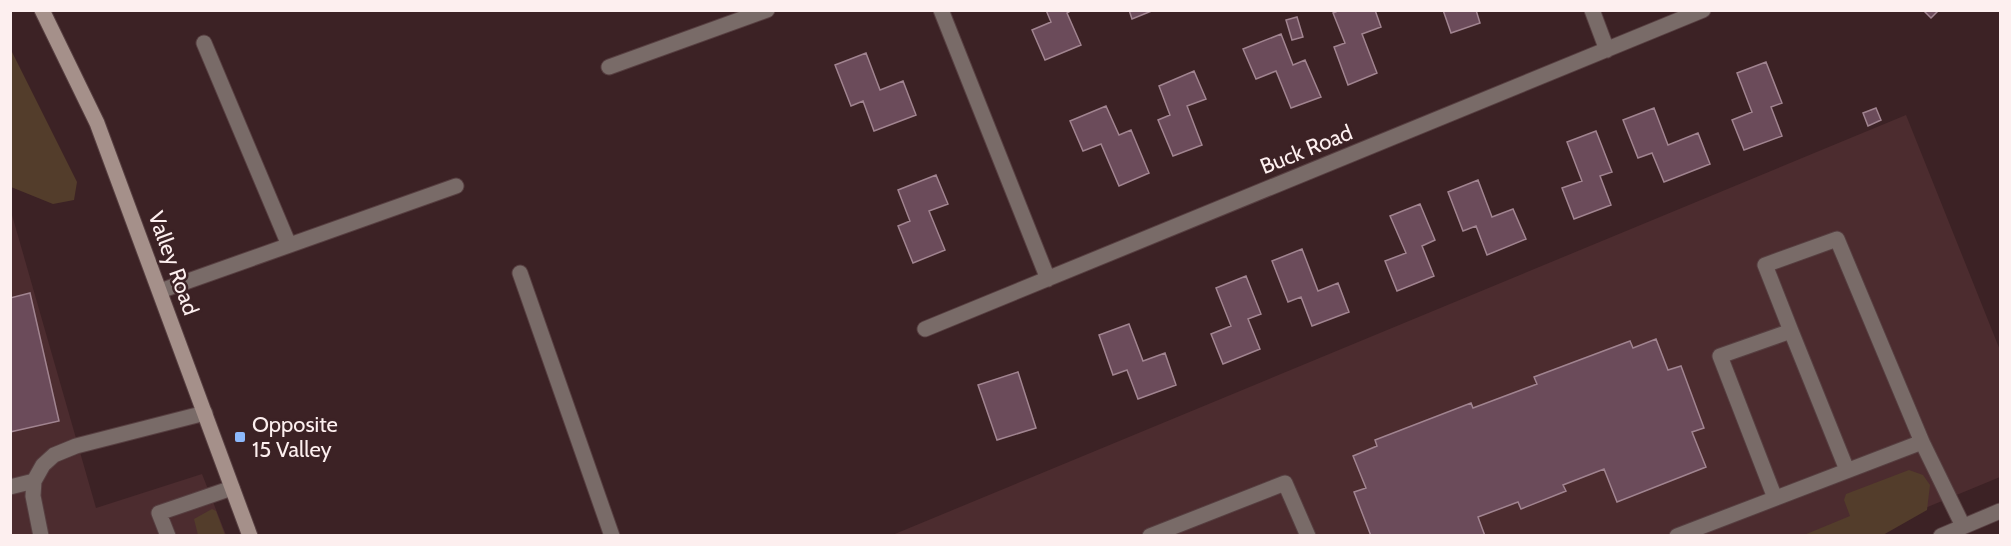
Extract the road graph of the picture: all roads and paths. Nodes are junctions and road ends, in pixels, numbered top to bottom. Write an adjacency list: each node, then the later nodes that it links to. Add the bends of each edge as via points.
1 (42, 10): 14 (main road, Valley Road, via 97,123)
2 (767, 10): 6 (street)
3 (941, 10): 13 (street)
4 (1592, 10): 8 (street)
5 (1703, 10): 8 (street, Buck Road)
6 (731, 16): 9 (street)
7 (204, 43): 11 (street)
8 (1607, 50): 13 (street, Buck Road)
9 (609, 67)
10 (456, 186): 11 (street)
11 (289, 245): 14 (street)
12 (520, 273): 29 (street)
13 (1048, 279): 15 (street, Buck Road)
14 (160, 291): 17 (main road, Valley Road)
15 (925, 329)
16 (1791, 331): 18 (street, via 1765,265 1837,239); 19 (street); 23 (street, via 1720,356)
17 (205, 413): 20 (street, via 76,446 54,455); 22 (main road, Valley Road)
18 (1922, 442): 19 (street); 25 (street)
19 (1847, 470): 23 (street)
20 (34, 481): 21 (street); 26 (street)
21 (10, 487)
22 (232, 488): 27 (street, via 159,513); 28 (main road, Valley Road)
23 (1775, 498): 32 (street)
24 (2001, 511): 25 (street)
25 (1963, 526): 33 (street)
26 (41, 536)
27 (168, 536)
28 (250, 536)
29 (612, 536)
30 (1150, 536): 31 (street, via 1285,483)
31 (1308, 536)
32 (1677, 536)
33 (1941, 536)

